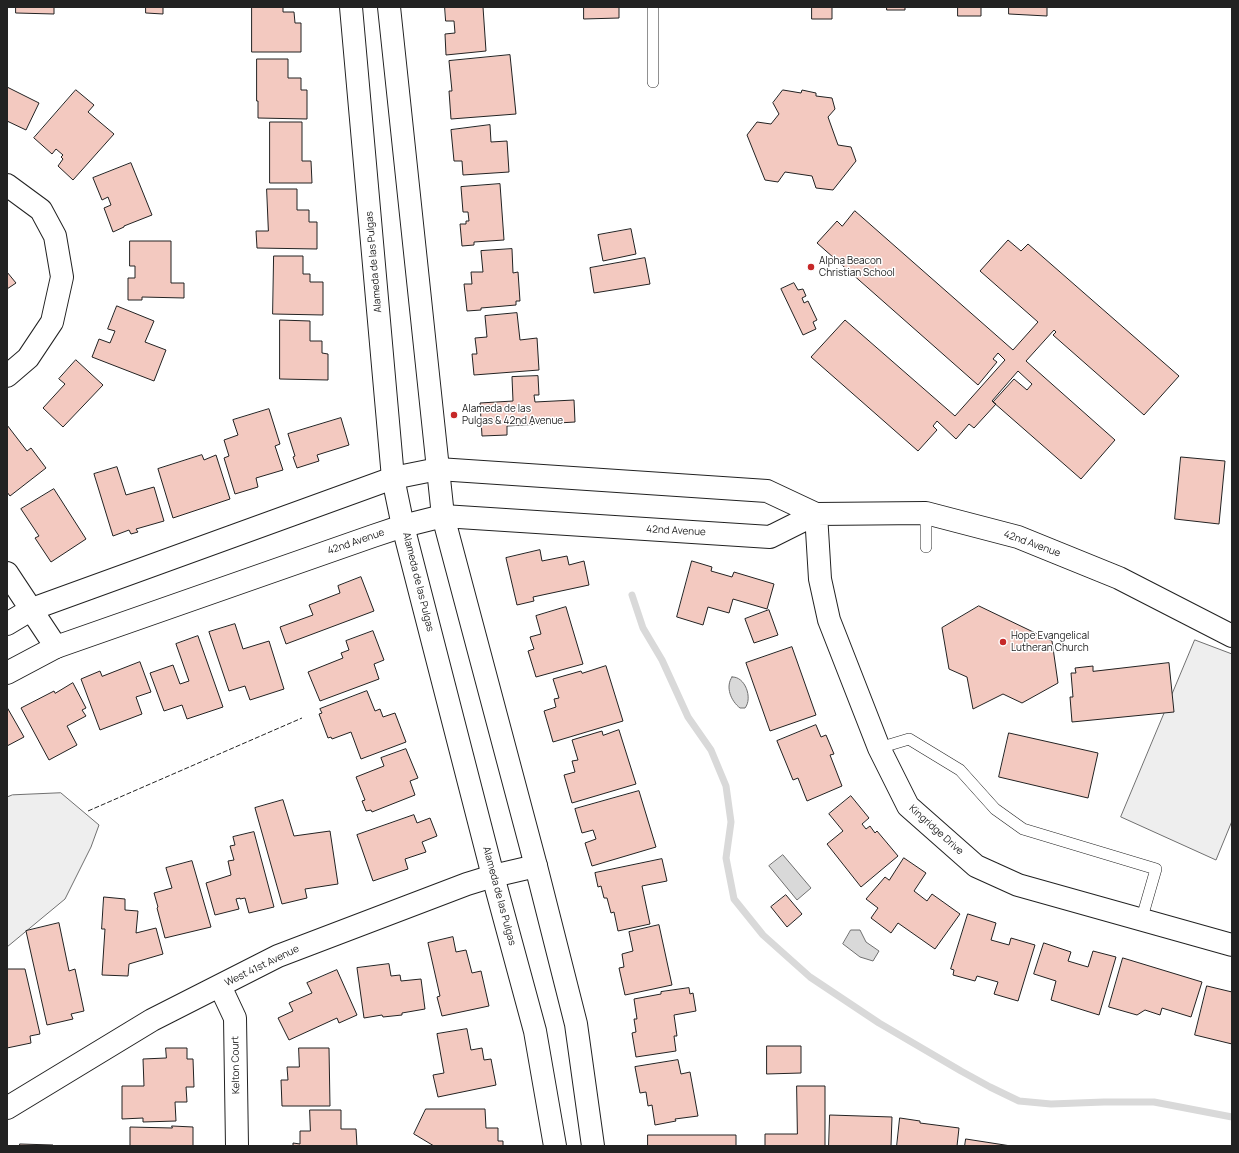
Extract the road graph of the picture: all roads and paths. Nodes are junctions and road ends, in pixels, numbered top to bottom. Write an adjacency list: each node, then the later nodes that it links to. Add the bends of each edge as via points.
1 (351, 7): 8 (street, Alameda de las Pulgas)
2 (389, 7): 7 (street)
3 (653, 7): 4 (lane)
4 (653, 82)
5 (7, 185): 6 (street, via 41,210 55,236 62,277 52,322 28,358)
6 (7, 376)
7 (438, 469): 8 (street, 42nd Avenue); 10 (street, 42nd Avenue, via 767,491); 11 (street)
8 (393, 478): 12 (street, Alameda de las Pulgas); 15 (street, 42nd Avenue)
9 (926, 513): 10 (street, 42nd Avenue); 13 (lane); 17 (street, 42nd Avenue, via 1018,537 1119,578)
10 (816, 514): 11 (street, 42nd Avenue, via 770,537); 20 (street, Kingridge Drive, via 820,579 829,620)
11 (443, 516): 12 (street, 42nd Avenue); 21 (street)
12 (403, 526): 18 (street, 42nd Avenue); 22 (street, Alameda de las Pulgas)
13 (926, 547)
14 (7, 573): 15 (street)
15 (32, 609): 16 (street, 42nd Avenue); 18 (street)
16 (7, 624)
17 (1232, 636)
18 (56, 647): 19 (street, 42nd Avenue)
19 (7, 673)
20 (879, 748): 23 (street, Kingridge Drive, via 908,806 976,866 1018,885); 23 (lane, via 909,739 960,770 995,809 1023,829 1156,869)
21 (536, 866): 22 (street, West 41st Avenue); 29 (street, via 576,1024)
22 (493, 876): 25 (street, West 41st Avenue, via 278,956); 28 (street, Alameda de las Pulgas, via 535,1032)
23 (1141, 921): 24 (street, Kingridge Drive)
24 (1232, 946)
25 (220, 986): 26 (street, West 41st Avenue, via 152,1020); 27 (street, Kelton Court, via 235,1018)
26 (7, 1108)
27 (237, 1146)
28 (555, 1146)
29 (593, 1146)

